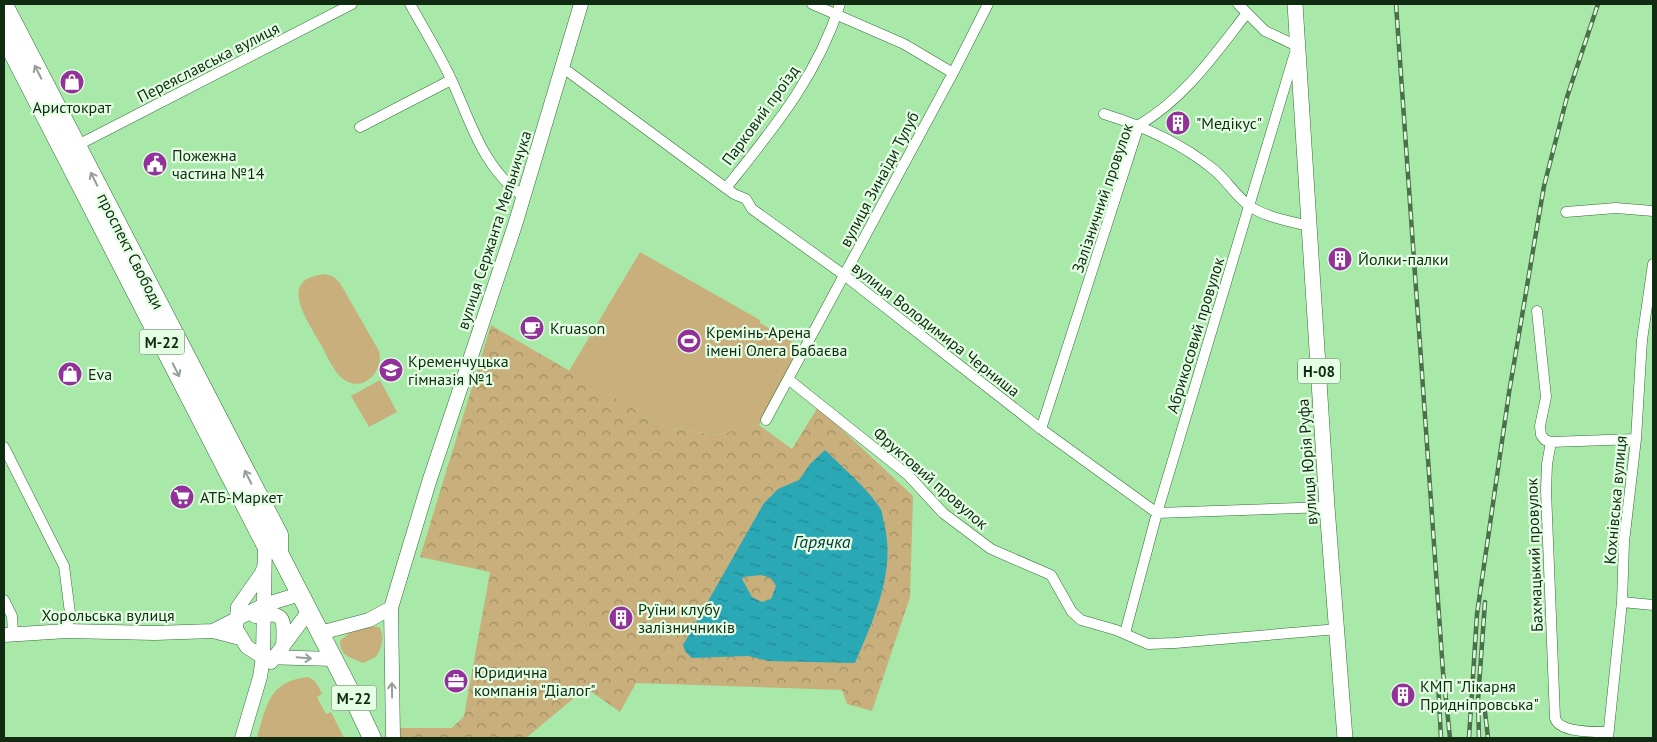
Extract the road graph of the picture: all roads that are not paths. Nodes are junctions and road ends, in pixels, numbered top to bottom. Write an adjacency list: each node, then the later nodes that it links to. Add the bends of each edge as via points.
1 (352, 4): 19 (street, Переяславська вулиця)
2 (410, 4): 15 (street)
3 (581, 4): 13 (street, вулиця Сержанта Мельничука)
4 (812, 4): 9 (street)
5 (988, 4): 14 (street, вулиця Зинаїди Тулуб)
6 (1238, 4): 10 (street)
7 (1295, 4): 12 (main road, вулиця Юрія Руфа / Н-08)
8 (4, 5): 19 (highway, проспект Свободи / М-22, one-way to 8)
9 (838, 9): 14 (street); 20 (street, Парковий проїзд, via 803,86)
10 (1248, 12): 12 (street, via 1266,31); 17 (street, Залізничний провулок, via 1202,72 1162,112)
11 (4, 36): 19 (highway, проспект Свободи / М-22)
12 (1297, 46): 22 (street, Абрикосовий провулок); 25 (main road, вулиця Юрія Руфа / Н-08)
13 (562, 67): 20 (street, вулиця Володимира Черниша); 21 (street, вулиця Сержанта Мельничука)
14 (953, 73): 27 (street, вулиця Зинаїди Тулуб)
15 (452, 80): 18 (street); 21 (street, via 479,145 493,169)
16 (1104, 114): 17 (street)
17 (1139, 125): 22 (street, via 1213,169); 31 (street, Залізничний провулок)
18 (360, 127)
19 (71, 149): 37 (highway, проспект Свободи / М-22, via 279,535)
20 (726, 188): 27 (street, вулиця Володимира Черниша, via 746,199 752,209)
21 (524, 197): 42 (street, вулиця Сержанта Мельничука, via 429,482)
22 (1250, 206): 25 (street, via 1265,215); 36 (street, Абрикосовий провулок)
23 (1653, 211): 24 (street, via 1616,208)
24 (1566, 212)
25 (1309, 226): 35 (main road, вулиця Юрія Руфа / Н-08)
26 (1653, 264): 32 (street, Кохнівська вулиця, via 1642,340)
27 (844, 275): 29 (street, вулиця Зинаїди Тулуб); 31 (street, вулиця Володимира Черниша)
28 (1537, 311): 33 (street, via 1546,397 1540,426 1541,435)
29 (788, 379): 30 (street, вулиця Зинаїди Тулуб); 51 (street, Фруктовий провулок, via 908,475 943,512 991,550 1051,575 1072,612 1081,620)
30 (766, 420)
31 (1041, 429): 36 (street, вулиця Володимира Черниша)
32 (1636, 440): 33 (street); 40 (street, Кохнівська вулиця, via 1624,542)
33 (1551, 442): 56 (street, Бахмацький провулок, via 1546,491 1555,718 1562,727)
34 (4, 447): 48 (street, via 64,566 70,606)
35 (1327, 507): 36 (street); 46 (main road, вулиця Юрія Руфа / Н-08)
36 (1157, 513): 51 (street, Абрикосовий провулок)
37 (270, 553): 38 (highway, проспект Свободи / М-22); 44 (street); 45 (street, via 262,573 238,607)
38 (300, 594): 43 (highway, проспект Свободи / М-22); 44 (street)
39 (4, 600): 52 (street, via 12,616)
40 (1622, 602): 41 (street); 56 (street, Кохнівська вулиця)
41 (1653, 605)
42 (391, 608): 50 (street, via 369,620); 59 (street, вулиця Сержанта Мельничука, one-way to 42)
43 (308, 610): 50 (highway, проспект Свободи / М-22); 54 (street)
44 (266, 614): 45 (street); 47 (street, via 284,620); 47 (street, via 264,631 270,636); 54 (street)
45 (236, 618): 49 (street); 53 (street)
46 (1338, 629): 51 (street, Фруктовий провулок, via 1175,644 1148,644); 60 (main road, вулиця Юрія Руфа / Н-08)
47 (284, 630): 54 (street)
48 (67, 631): 49 (street, Хорольська вулиця); 52 (street, Хорольська вулиця)
49 (213, 631): 53 (street)
50 (320, 633): 55 (highway, проспект Свободи / М-22)
51 (1125, 633)
52 (9, 634)
53 (240, 638): 54 (street, via 252,652)
54 (273, 654): 55 (street, one-way to 55); 57 (street, via 260,677)
55 (334, 659): 58 (highway, проспект Свободи / М-22)
56 (1608, 735)
57 (242, 738)
58 (372, 738)
59 (392, 738)
60 (1345, 738)

